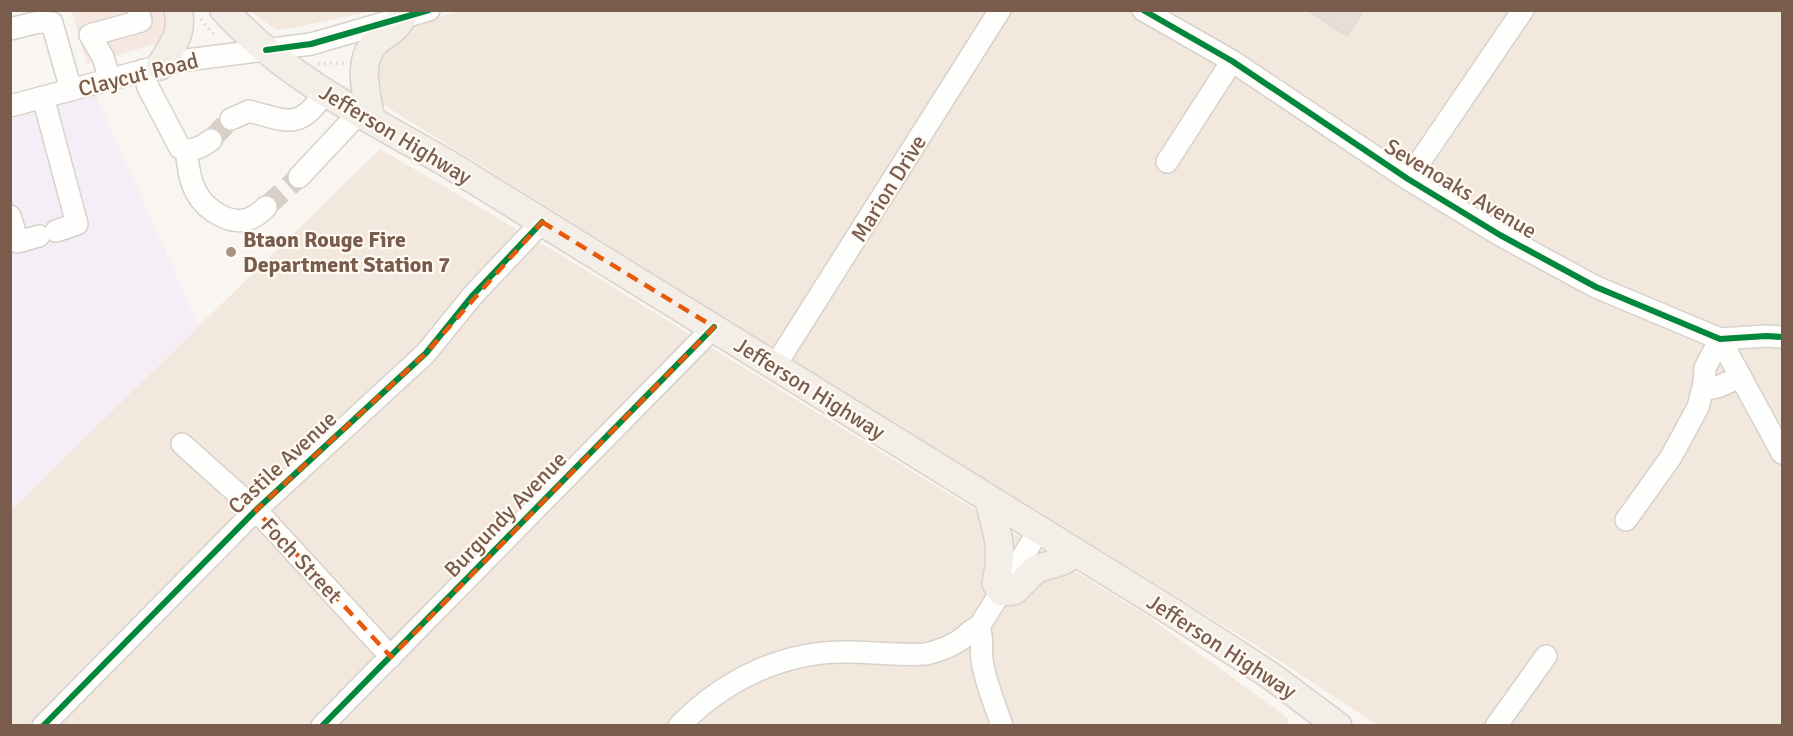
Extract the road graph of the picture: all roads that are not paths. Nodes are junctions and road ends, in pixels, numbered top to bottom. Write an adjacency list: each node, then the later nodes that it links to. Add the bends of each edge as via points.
1 (138, 10): 12 (street, via 141,21 90,35)
2 (429, 10): 7 (street, Claycut Road)
3 (1000, 10): 30 (street, Marion Drive)
4 (1143, 10): 10 (street, Sevenoaks Avenue)
5 (1523, 10): 23 (street)
6 (200, 12): 9 (main road, Jefferson Highway, via 248,35); 11 (main road, via 181,23 177,39)
7 (402, 18): 9 (street, Claycut Road, via 311,44); 17 (main road, via 395,30 370,49 364,67)
8 (10, 29): 13 (street, via 52,23)
9 (266, 50): 11 (street, Claycut Road); 14 (main road, Jefferson Highway)
10 (1232, 61): 21 (street); 23 (street, Sevenoaks Avenue)
11 (152, 68): 12 (street, Claycut Road); 20 (street, via 148,87 175,140)
12 (110, 80): 13 (street, Claycut Road)
13 (71, 90): 15 (street, Claycut Road)
14 (325, 92): 17 (main road, Jefferson Highway); 18 (street, via 305,117 283,121 249,111)
15 (43, 97): 16 (street, Claycut Road); 25 (street, via 77,224 18,242)
16 (10, 106)
17 (365, 116): 22 (street); 26 (main road, Jefferson Highway)
18 (231, 119)
19 (211, 140): 20 (street, via 203,147)
20 (186, 150): 24 (street, via 195,190 219,217 254,217)
21 (1167, 162)
22 (299, 177)
23 (1408, 180): 29 (street, Sevenoaks Avenue, via 1596,287)
24 (266, 207)
25 (10, 216)
26 (542, 222): 27 (main road, Jefferson Highway); 36 (street, Castile Avenue, via 426,353)
27 (714, 327): 30 (main road, Jefferson Highway); 43 (street, Burgundy Avenue)
28 (1782, 338): 29 (street, Sevenoaks Avenue)
29 (1720, 339): 31 (street); 32 (street, via 1705,368)
30 (775, 366): 35 (main road, Jefferson Highway)
31 (1740, 377): 32 (street, via 1708,389); 34 (street)
32 (1704, 383): 37 (street, via 1698,407 1671,458)
33 (182, 444): 36 (street, Foch Street)
34 (1782, 453)
35 (988, 498): 38 (main road, Jefferson Highway); 40 (main road, via 999,540 1001,559 996,583)
36 (256, 510): 43 (street, Foch Street); 44 (street, Castile Avenue)
37 (1626, 520)
38 (1040, 530): 39 (main road, Jefferson Highway); 40 (street)
39 (1076, 552): 40 (main road, via 1036,569 1014,591); 48 (main road, Jefferson Highway, via 1271,676)
40 (1002, 592): 41 (street)
41 (979, 627): 46 (street, via 926,654 825,652 762,667 718,693); 47 (street, via 984,637 985,674)
42 (1546, 656): 49 (street)
43 (391, 657): 45 (street, Burgundy Avenue)
44 (43, 726)
45 (322, 726)
46 (679, 726)
47 (1002, 726)
48 (1338, 726)
49 (1496, 726)

